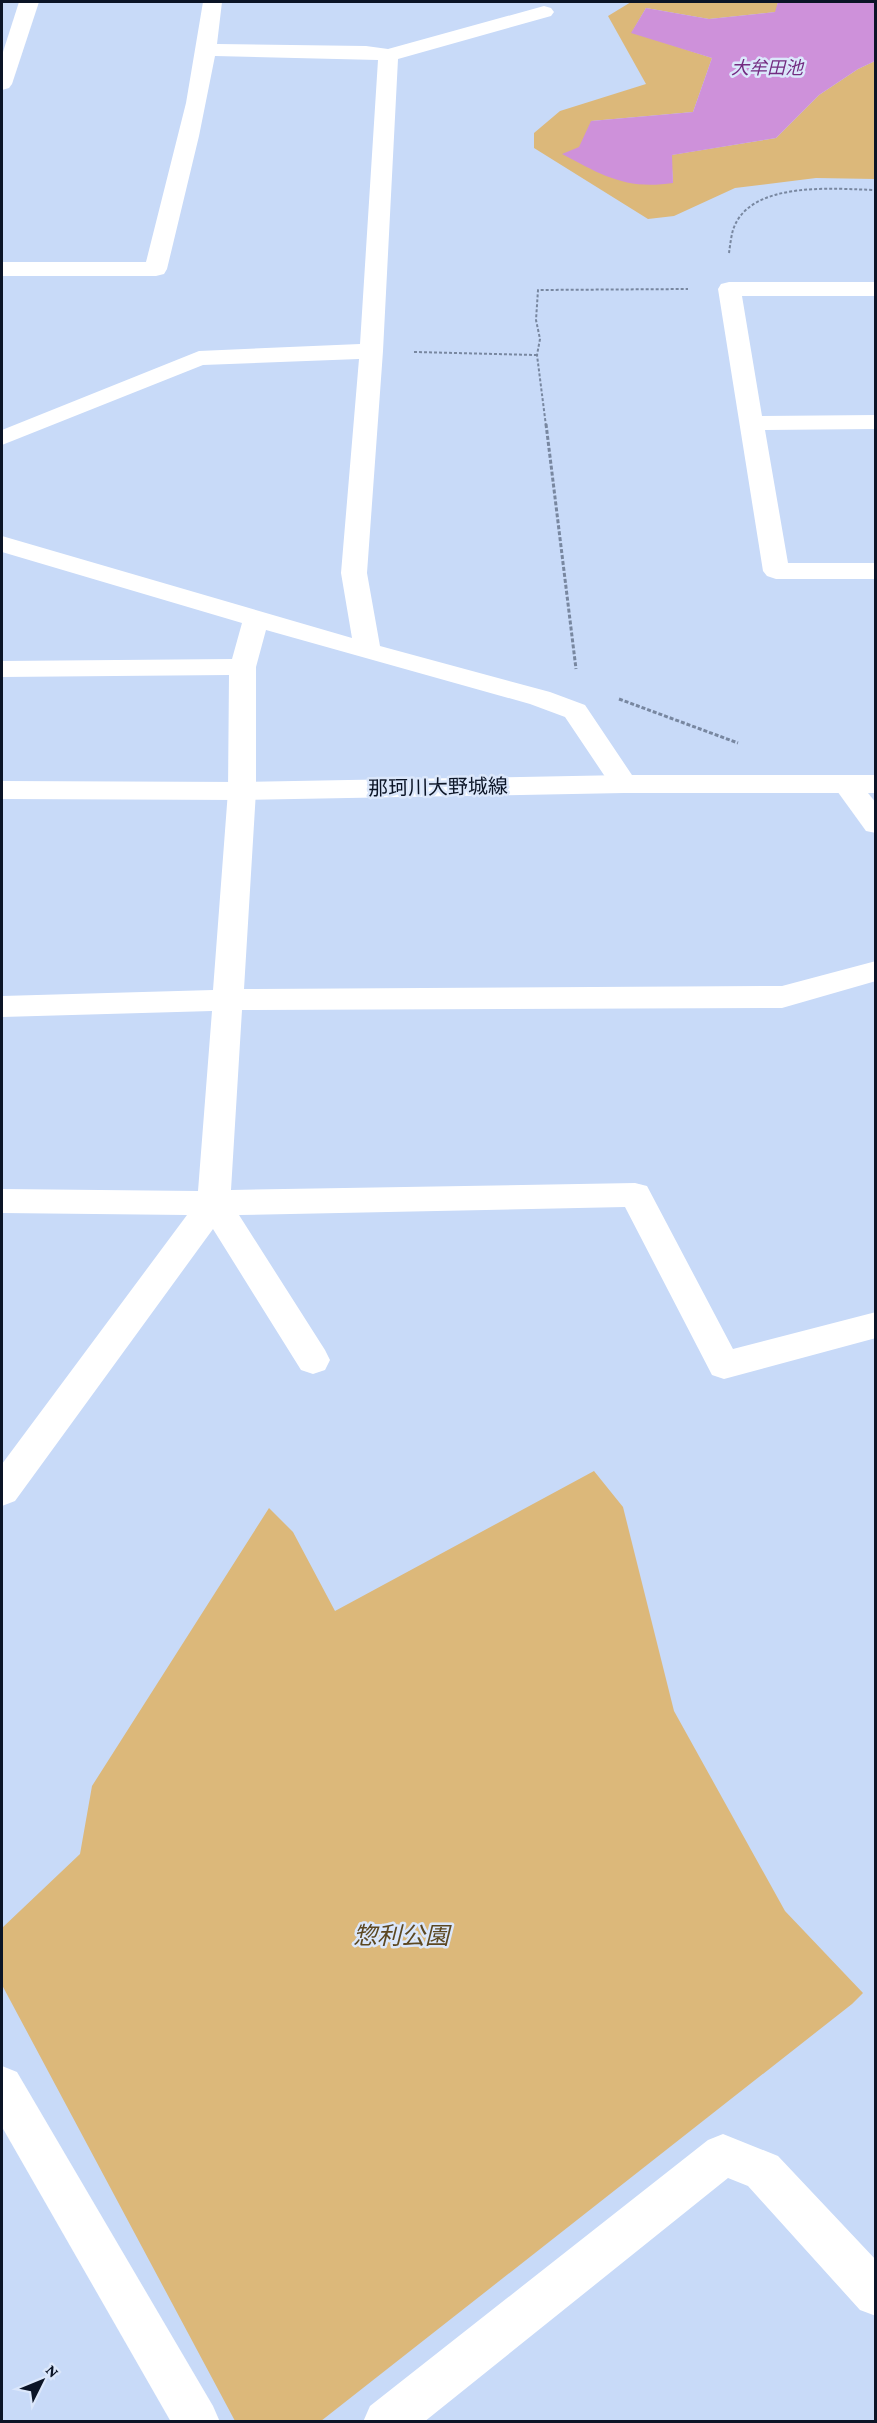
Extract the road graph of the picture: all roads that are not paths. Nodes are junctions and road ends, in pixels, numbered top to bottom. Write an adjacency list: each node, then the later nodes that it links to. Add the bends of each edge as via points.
1 (29, 2): 6 (street)
2 (212, 2): 4 (street)
3 (544, 12): 5 (street)
4 (207, 50): 5 (street); 7 (street, via 156,269)
5 (388, 55): 9 (street)
6 (2, 84)
7 (2, 269)
8 (876, 289): 11 (street, via 729,289)
9 (371, 351): 12 (street, via 199,358); 16 (street, via 354,573)
10 (876, 422): 11 (street)
11 (752, 423): 14 (street, via 776,571)
12 (2, 438)
13 (2, 544): 15 (street)
14 (876, 571)
15 (256, 618): 16 (street); 17 (street)
16 (367, 651): 19 (street, via 575,711)
17 (243, 667): 18 (street); 23 (street)
18 (2, 669)
19 (624, 784): 20 (street, 那珂川大野城線); 23 (street, 那珂川大野城線)
20 (846, 784): 21 (street, 那珂川大野城線); 24 (street)
21 (876, 784)
22 (2, 790): 23 (street, 那珂川大野城線)
23 (242, 792): 26 (street)
24 (876, 824)
25 (876, 971): 26 (street, via 782,997)
26 (228, 1000): 27 (street); 29 (street)
27 (2, 1006)
28 (2, 1201): 29 (street)
29 (214, 1203): 30 (street, via 635,1195 724,1365); 31 (street); 32 (street)
30 (876, 1325)
31 (313, 1359)
32 (2, 1491)
33 (2, 2087): 35 (street)
34 (876, 2294): 36 (street, via 763,2171 723,2155)
35 (197, 2421)
36 (386, 2421)

